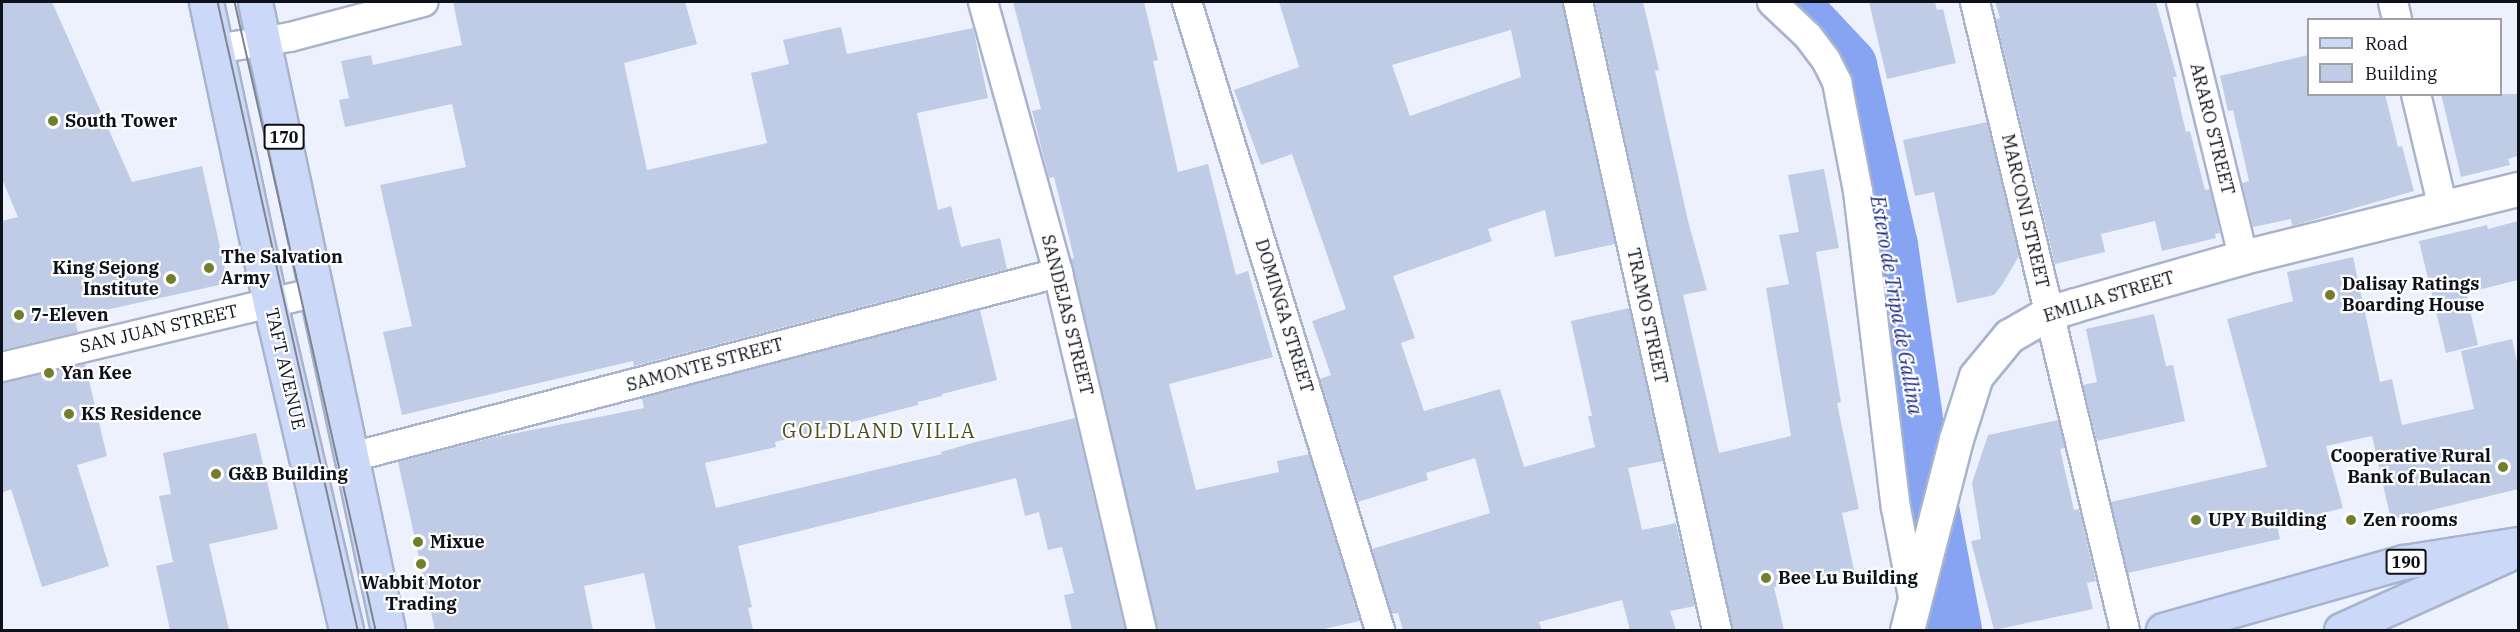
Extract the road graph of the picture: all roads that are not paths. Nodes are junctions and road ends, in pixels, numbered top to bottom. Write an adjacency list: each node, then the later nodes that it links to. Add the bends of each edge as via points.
1 (206, 2): 13 (main road, TAFT AVENUE / 170)
2 (255, 2): 12 (main road, 170)
3 (423, 2): 12 (street)
4 (983, 2): 18 (street, SANDEJAS STREET)
5 (1187, 2): 30 (street, DOMINGA STREET)
6 (1578, 2): 31 (street, TRAMO STREET)
7 (1772, 2): 26 (street, via 1808,36 1837,82 1858,191 1896,508)
8 (1975, 2): 21 (street, MARCONI STREET)
9 (2181, 2): 17 (street, ARARO STREET)
10 (2393, 2): 11 (street)
11 (2397, 18)
12 (264, 42): 13 (street); 19 (main road, 170)
13 (216, 49): 20 (main road, TAFT AVENUE / 170)
14 (2416, 96): 16 (street)
15 (2518, 189): 16 (street, EMILIA STREET)
16 (2443, 208): 17 (street, EMILIA STREET)
17 (2243, 257): 21 (street, EMILIA STREET)
18 (1058, 273): 23 (street, SAMONTE STREET); 29 (street, SANDEJAS STREET)
19 (316, 292): 20 (street, SAN JUAN STREET); 23 (main road, 170)
20 (270, 303): 22 (street, SAN JUAN STREET); 27 (main road, TAFT AVENUE / 170)
21 (2049, 313): 26 (street, EMILIA STREET, via 2009,336 1976,376); 32 (street, MARCONI STREET)
22 (2, 367)
23 (352, 457): 28 (main road, 170)
24 (2518, 543): 33 (main road, 190, via 2404,562)
25 (2518, 549): 34 (main road, 190)
26 (1913, 606)
27 (346, 630)
28 (388, 630)
29 (1142, 630)
30 (1380, 630)
31 (1717, 630)
32 (2126, 630)
33 (2163, 630)
34 (2341, 630)

